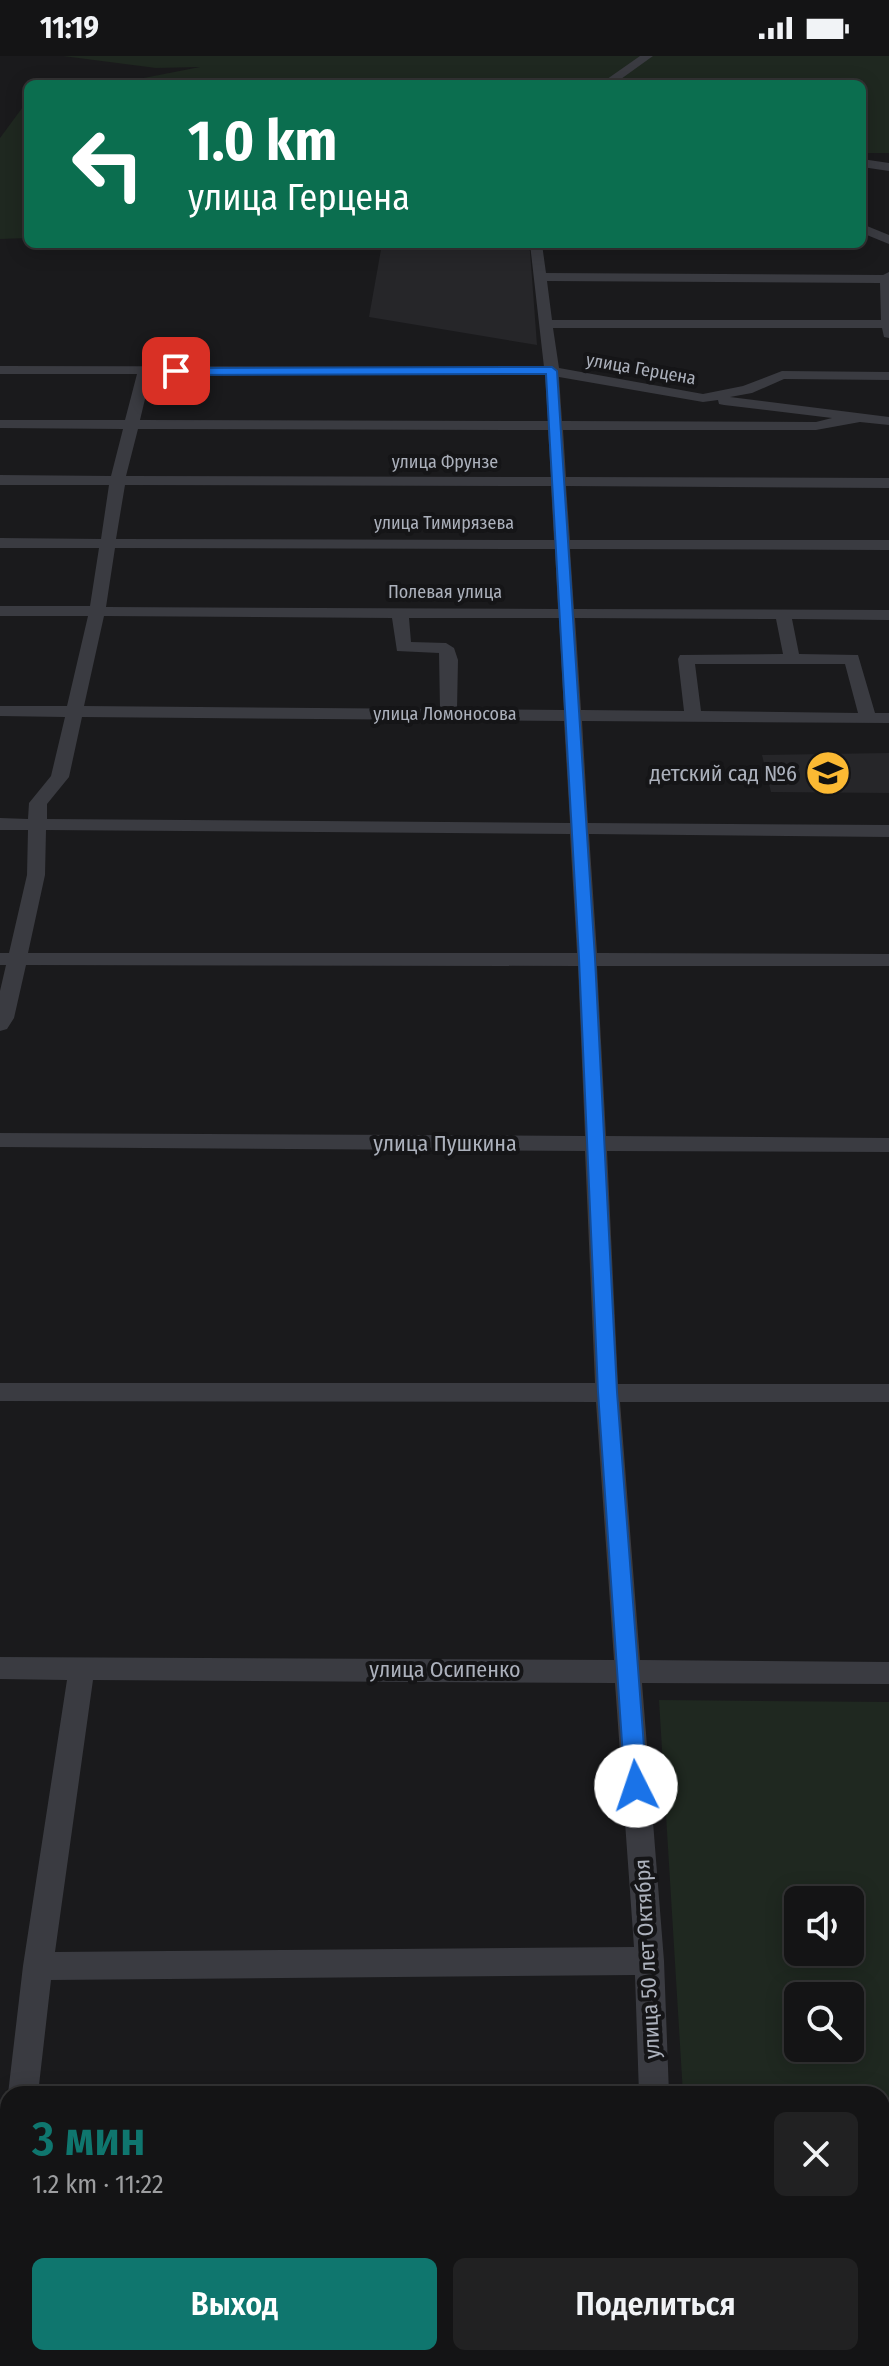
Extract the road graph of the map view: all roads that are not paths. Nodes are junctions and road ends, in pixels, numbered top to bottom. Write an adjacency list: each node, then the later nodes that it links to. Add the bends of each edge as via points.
1 (647, 56): 2 (street)
2 (612, 80)
3 (866, 164): 4 (street)
4 (889, 167)
5 (868, 229): 6 (street)
6 (889, 240)
7 (537, 248): 8 (street, улица 50 лет Октября)
8 (541, 277): 9 (street); 10 (street, улица 50 лет Октября)
9 (887, 278): 11 (street)
10 (548, 324): 11 (street); 14 (street, улица 50 лет Октября)
11 (889, 327)
12 (0, 370): 13 (street, улица Герцена)
13 (145, 371): 14 (street, улица Герцена); 20 (street)
14 (552, 371): 16 (street, улица Герцена); 21 (street, улица 50 лет Октября)
15 (889, 376): 16 (street, улица Герцена, via 782,375 747,390)
16 (703, 398): 17 (street)
17 (863, 417): 18 (street); 21 (street, via 816,426)
18 (889, 421)
19 (0, 424): 20 (street)
20 (133, 425): 21 (street); 22 (street)
21 (553, 425): 24 (street, улица 50 лет Октября)
22 (118, 479): 23 (street, улица Фрунзе); 24 (street, улица Фрунзе); 28 (street)
23 (0, 480)
24 (556, 482): 25 (street, улица Фрунзе); 27 (street, улица 50 лет Октября)
25 (889, 483)
26 (0, 543): 28 (street, улица Тимирязева)
27 (560, 543): 28 (street, улица Тимирязева); 29 (street, улица Тимирязева); 33 (street, улица 50 лет Октября)
28 (109, 544): 31 (street)
29 (889, 545)
30 (0, 611): 31 (street, Полевая улица)
31 (97, 611): 32 (street, Полевая улица); 38 (street)
32 (400, 612): 33 (street, Полевая улица); 39 (street, via 403,647 446,648)
33 (564, 612): 34 (street, Полевая улица); 40 (street, улица 50 лет Октября)
34 (783, 614): 35 (street, Полевая улица); 36 (street)
35 (889, 615)
36 (792, 659): 41 (street, via 686,659); 42 (street, via 852,659)
37 (0, 711): 38 (street, улица Ломоносова)
38 (75, 711): 39 (street, улица Ломоносова); 45 (street, via 60,777 38,803)
39 (448, 714): 40 (street, улица Ломоносова)
40 (571, 715): 41 (street, улица Ломоносова); 46 (street, улица 50 лет Октября)
41 (693, 716): 42 (street, улица Ломоносова)
42 (868, 718): 43 (street, улица Ломоносова)
43 (889, 718)
44 (0, 824): 45 (street)
45 (39, 826): 46 (street); 48 (street, via 36,875)
46 (579, 829): 47 (street); 49 (street, улица 50 лет Октября)
47 (889, 831)
48 (8, 958): 49 (street); 51 (street)
49 (587, 958): 50 (street); 53 (street, улица 50 лет Октября)
50 (889, 960)
51 (0, 1024)
52 (0, 1140): 53 (street, улица Пушкина)
53 (596, 1143): 54 (street, улица Пушкина); 56 (street, улица 50 лет Октября)
54 (889, 1145)
55 (0, 1392): 56 (street)
56 (607, 1392): 57 (street); 60 (street, улица 50 лет Октября)
57 (889, 1393)
58 (0, 1668): 59 (street, улица Осипенко)
59 (82, 1668): 60 (street, улица Осипенко); 63 (street)
60 (627, 1670): 61 (street, улица Осипенко); 62 (street, улица 50 лет Октября)
61 (889, 1673)
62 (649, 1961): 63 (street); 65 (street, улица 50 лет Октября)
63 (38, 1966): 64 (street)
64 (24, 2086)
65 (654, 2086)

